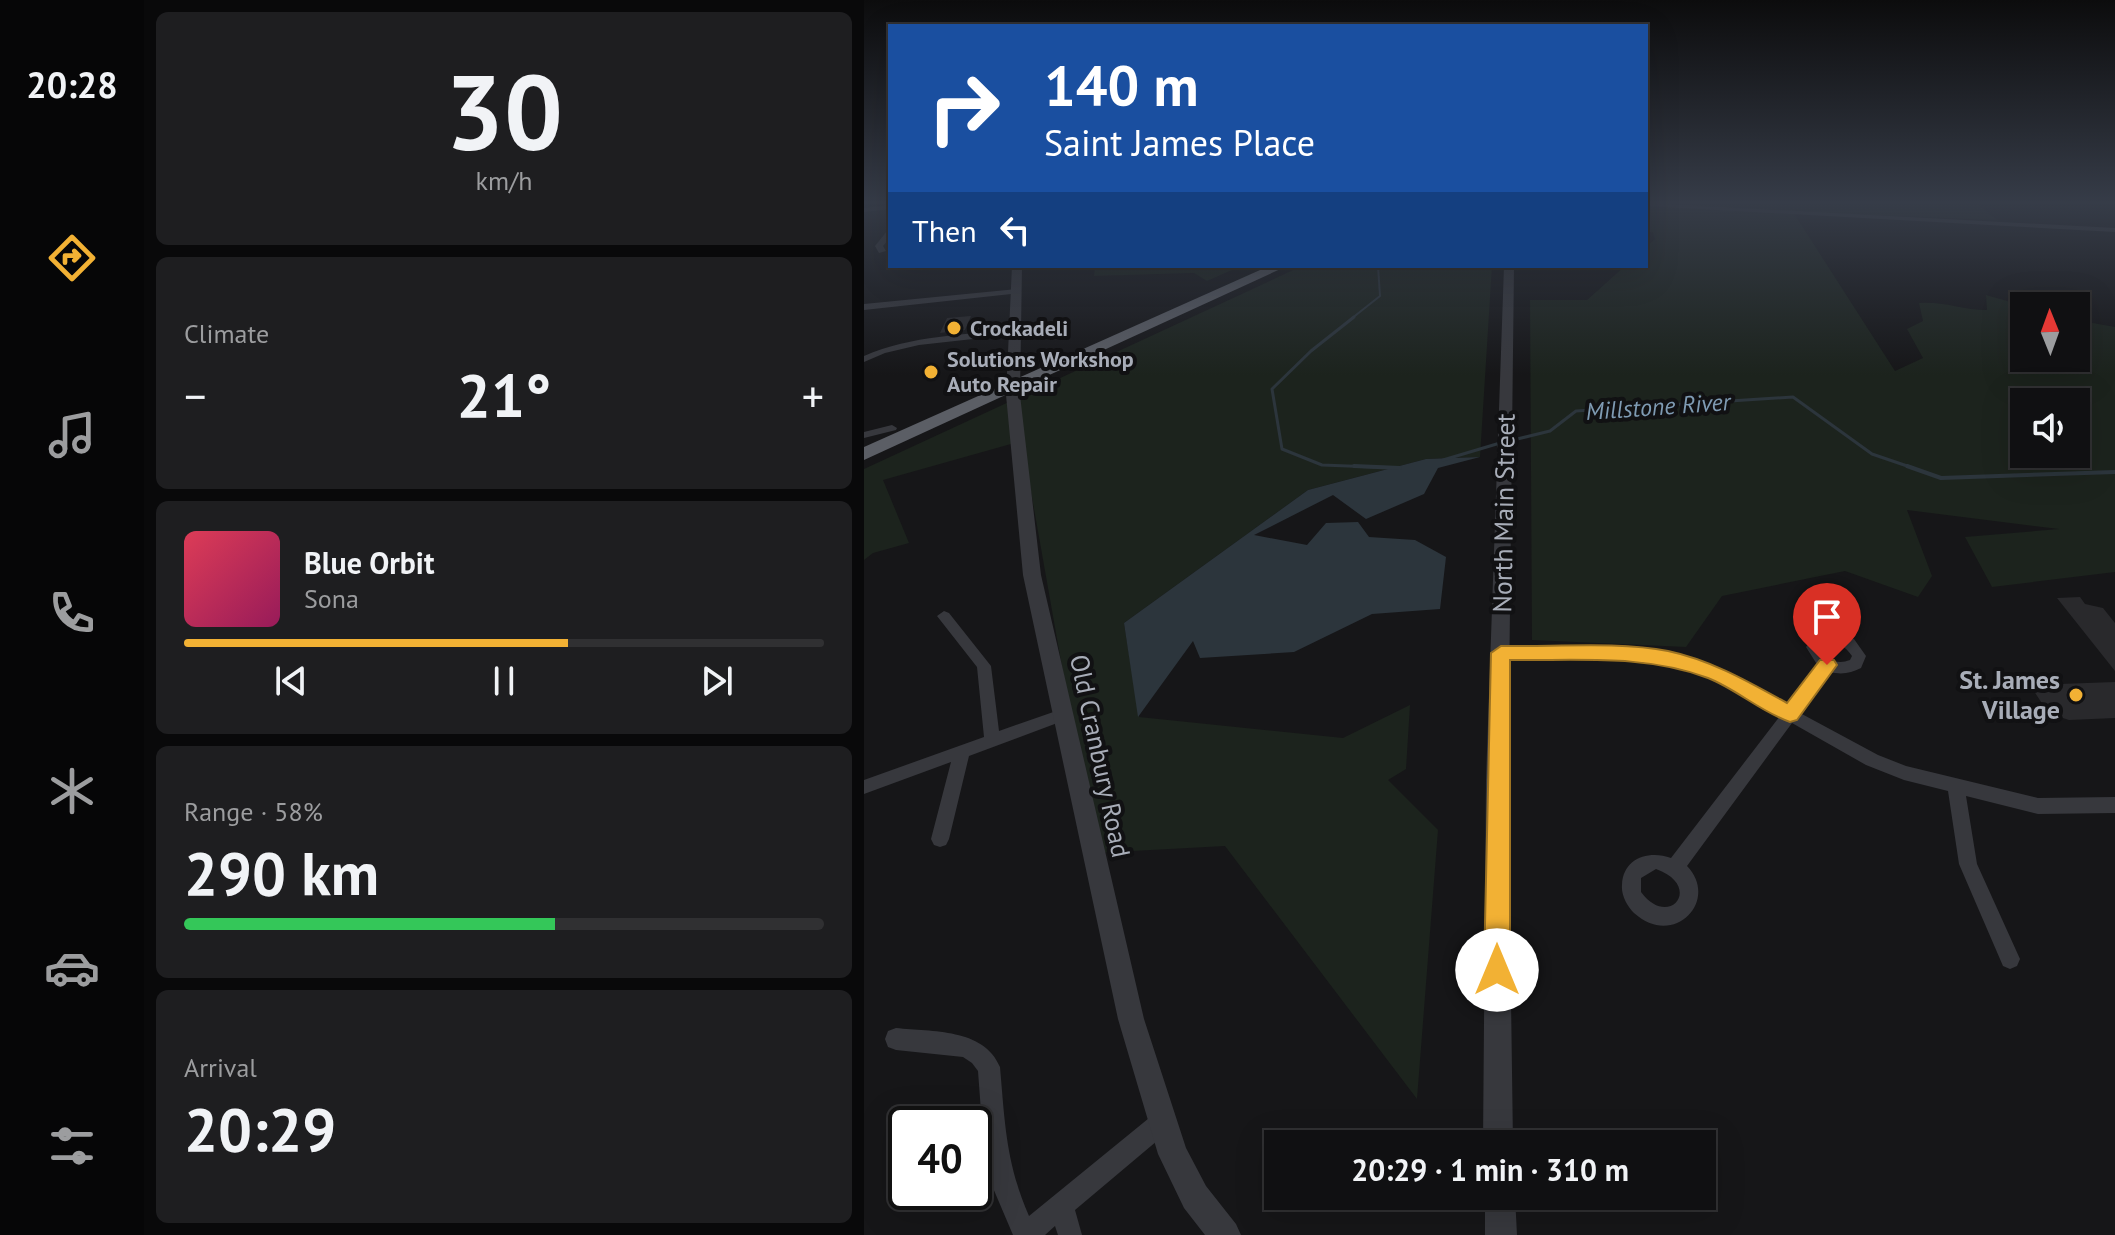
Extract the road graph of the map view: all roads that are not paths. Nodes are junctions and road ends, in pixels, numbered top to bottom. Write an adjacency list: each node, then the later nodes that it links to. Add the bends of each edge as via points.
1 (1017, 268): 5 (street, Old Cranbury Road)
2 (1256, 268): 9 (highway)
3 (1275, 268): 9 (highway)
4 (1509, 268): 13 (street, North Main Street)
5 (1017, 291): 6 (street); 7 (street, Old Cranbury Road)
6 (864, 307)
7 (1016, 332): 8 (street, via 908,344); 9 (street, Old Cranbury Road)
8 (864, 359)
9 (1014, 380): 10 (highway); 11 (highway); 16 (street, Old Cranbury Road, via 1032,575)
10 (864, 438)
11 (864, 454)
12 (944, 616): 17 (street, via 984,666)
13 (1501, 653): 15 (street, via 1669,658 1717,674); 27 (street, North Main Street)
14 (1827, 665): 15 (street)
15 (1790, 714): 20 (street, via 1872,760); 23 (street)
16 (1062, 715): 17 (street); 26 (street, Old Cranbury Road, via 1120,981)
17 (992, 741): 18 (street)
18 (962, 752): 19 (street); 22 (street)
19 (864, 787)
20 (1956, 787): 21 (street, via 2038,806); 24 (street, via 1968,864)
21 (2115, 805)
22 (940, 839)
23 (1675, 867)
24 (2010, 959)
25 (896, 1039): 30 (street, via 966,1047 989,1067 996,1152)
26 (1162, 1122): 28 (street); 32 (street, Old Cranbury Road, via 1195,1197)
27 (1498, 1130)
28 (1062, 1205): 30 (street); 31 (street)
29 (1500, 1210): 33 (street)
30 (1025, 1235)
31 (1070, 1235)
32 (1225, 1235)
33 (1501, 1235)

